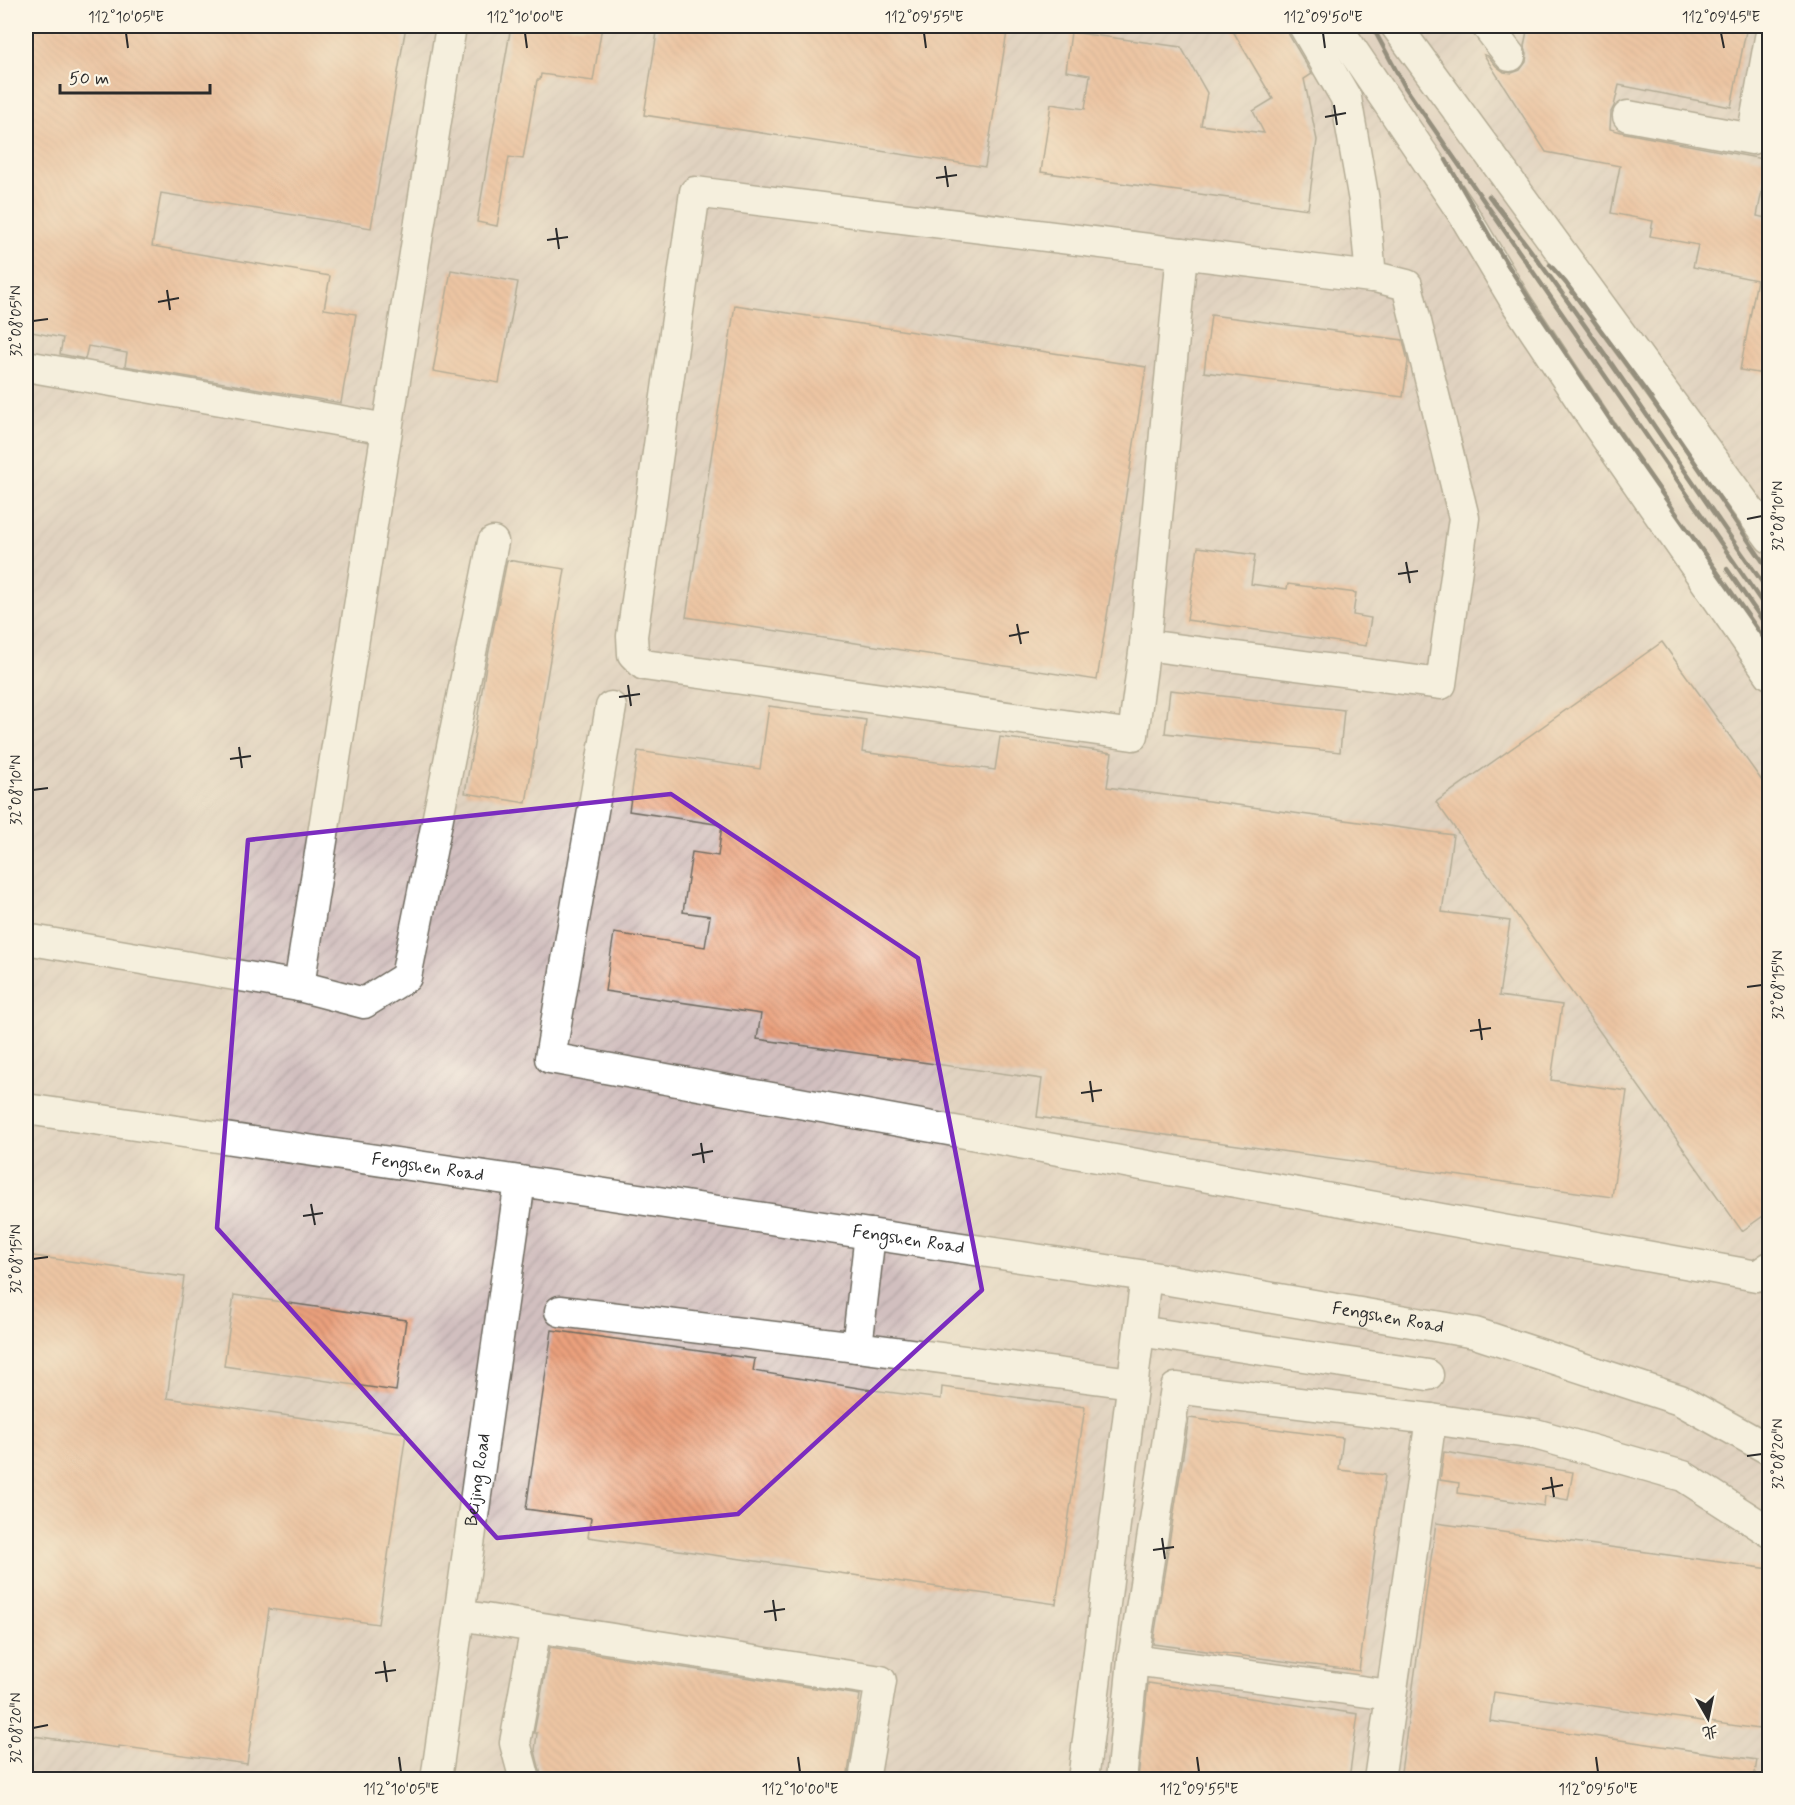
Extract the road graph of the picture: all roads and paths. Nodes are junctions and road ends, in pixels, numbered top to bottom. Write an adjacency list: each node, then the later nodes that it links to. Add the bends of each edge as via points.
1 (451, 26): 12 (street)
2 (1304, 26): 10 (street, via 1346,98 1364,201)
3 (1336, 26): 16 (street, via 1464,215 1598,426)
4 (1396, 26): 13 (street)
5 (1487, 26): 7 (street)
6 (1770, 38): 8 (street, via 1752,139)
7 (1510, 56)
8 (1628, 116)
9 (1182, 253): 10 (street); 15 (street); 15 (street, via 695,192 632,636 633,654 644,665 1132,735)
10 (1371, 276): 15 (street, via 1407,285 1464,518 1441,684)
11 (26, 366): 12 (street)
12 (387, 429): 19 (street)
13 (1770, 538)
14 (493, 542): 19 (street, via 406,977 364,1003)
15 (1145, 645)
16 (1770, 675)
17 (611, 707): 23 (street, via 550,1058 1757,1276)
18 (26, 939): 19 (street)
19 (299, 986)
20 (26, 1109): 21 (street, Fengshen Road)
21 (520, 1181): 22 (street, Fengshen Road); 33 (street, Beijing Road)
22 (870, 1234): 24 (street, Fengshen Road); 27 (street)
23 (1770, 1267)
24 (1146, 1276): 26 (street); 31 (street, Fengshen Road, via 1475,1333 1680,1400)
25 (560, 1311): 27 (street)
26 (1139, 1331): 28 (street); 29 (street)
27 (857, 1347): 29 (street)
28 (1428, 1376)
29 (1132, 1383): 40 (street)
30 (1431, 1419): 32 (street, via 1535,1434 1683,1476); 35 (street, via 1176,1388); 36 (street)
31 (1770, 1450)
32 (1770, 1533)
33 (459, 1615): 34 (street); 37 (street, Beijing Road)
34 (536, 1627): 38 (street, via 515,1743); 39 (street, via 881,1681)
35 (1133, 1660): 36 (street); 41 (street)
36 (1390, 1695): 42 (street)
37 (436, 1779)
38 (525, 1779)
39 (864, 1779)
40 (1083, 1779)
41 (1121, 1779)
42 (1378, 1779)

